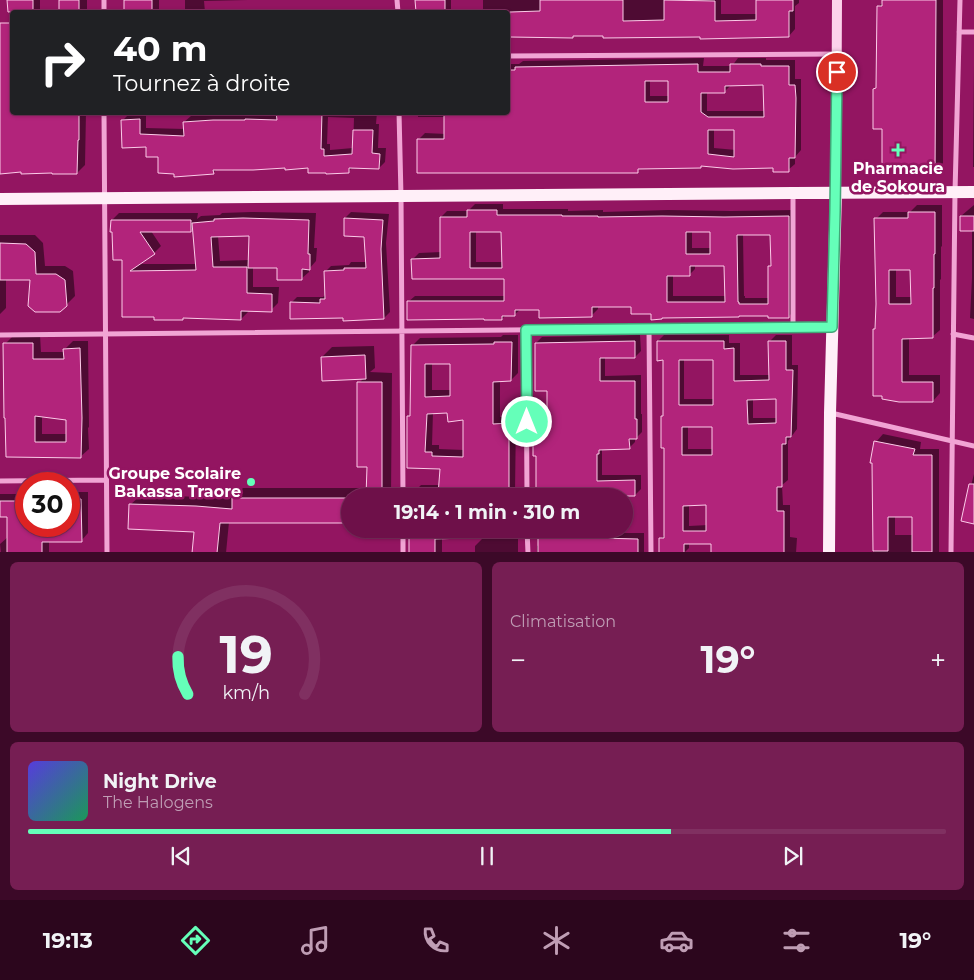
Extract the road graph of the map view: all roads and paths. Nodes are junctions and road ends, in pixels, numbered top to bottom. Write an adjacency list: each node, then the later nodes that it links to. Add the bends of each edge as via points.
1 (837, 0): 5 (street)
2 (960, 0): 3 (street)
3 (959, 32): 4 (street); 9 (street)
4 (974, 32)
5 (837, 54): 6 (street); 12 (street)
6 (510, 56)
7 (104, 115): 14 (street)
8 (399, 115): 13 (street)
9 (955, 192): 10 (main road); 12 (main road); 22 (street)
10 (974, 192)
11 (792, 193): 12 (main road); 13 (main road); 16 (street)
12 (836, 193): 17 (main road)
13 (401, 196): 14 (main road); 20 (street)
14 (105, 198): 15 (main road); 21 (street)
15 (0, 199)
16 (793, 327): 17 (street); 18 (street)
17 (832, 327): 25 (main road)
18 (649, 329): 19 (street); 37 (street)
19 (526, 330): 20 (street); 31 (street)
20 (402, 331): 21 (street); 30 (street)
21 (106, 334): 23 (street); 28 (street)
22 (953, 334): 24 (street); 26 (street)
23 (0, 335)
24 (974, 338)
25 (830, 413): 26 (street); 38 (main road)
26 (952, 441): 27 (street); 39 (street)
27 (974, 446)
28 (106, 480): 29 (street); 34 (street)
29 (0, 481)
30 (403, 488)
31 (527, 488)
32 (403, 538): 35 (street)
33 (527, 538): 36 (street)
34 (107, 552)
35 (403, 552)
36 (528, 552)
37 (651, 552)
38 (829, 552)
39 (951, 552)

